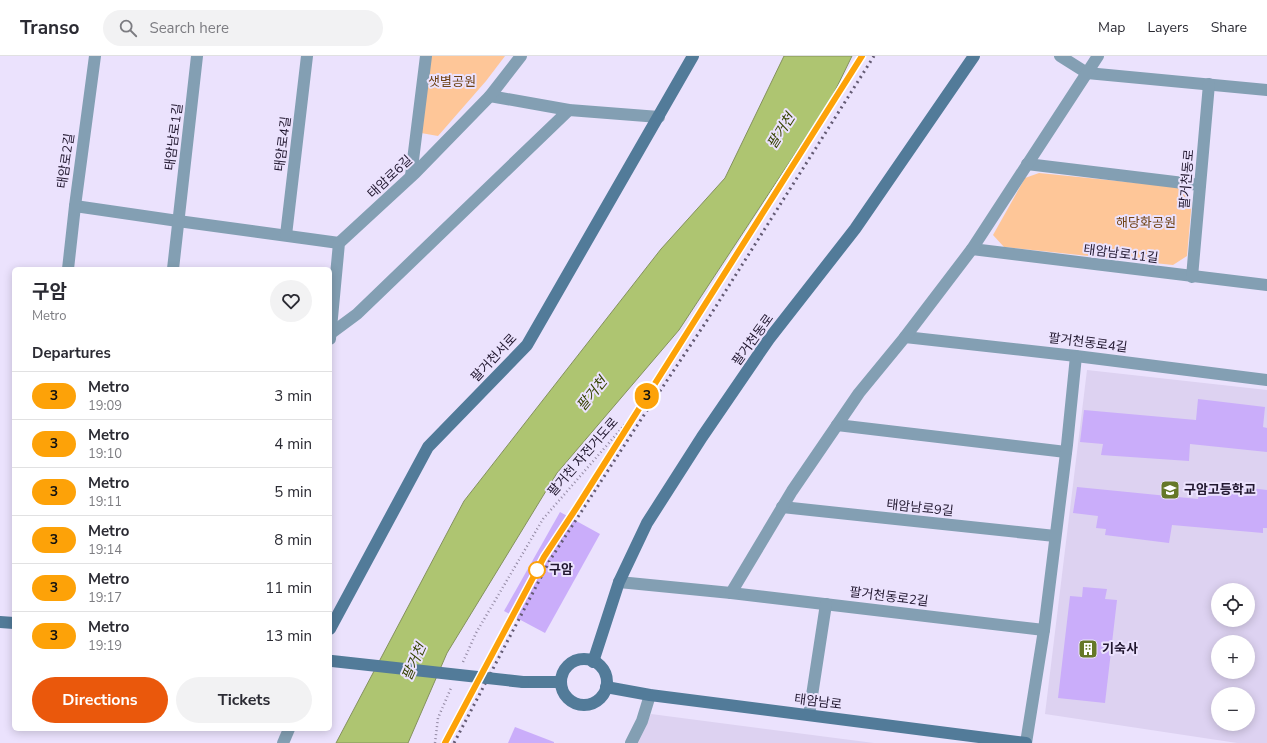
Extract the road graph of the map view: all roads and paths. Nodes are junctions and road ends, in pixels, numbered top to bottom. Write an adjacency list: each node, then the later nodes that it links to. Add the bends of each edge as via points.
1 (95, 56): 20 (street, 태암로2길)
2 (197, 56): 21 (street, 태암남로1길)
3 (307, 56): 22 (street, 태암로4길)
4 (426, 56): 18 (street)
5 (521, 56): 14 (street, 태암로6길)
6 (693, 56): 16 (main road, 팔거천서로)
7 (864, 56): 47 (path, 팔거천 자전거도로, via 634,414 543,519 476,632)
8 (974, 56): 38 (main road, 팔거천동로, via 856,229 769,339 647,523)
9 (1060, 56): 11 (street)
10 (1098, 56): 11 (street)
11 (1087, 73): 12 (street); 17 (street)
12 (1209, 84): 13 (street); 19 (street, 팔거천동로)
13 (1267, 90)
14 (490, 96): 15 (street); 18 (street, 태암로6길)
15 (569, 110): 16 (street); 30 (street, via 357,314)
16 (659, 117): 43 (main road, 팔거천서로, via 527,345 428,447)
17 (1027, 164): 19 (street); 24 (street)
18 (411, 176): 23 (street, 태암로6길)
19 (1200, 185): 27 (street, 팔거천동로)
20 (75, 206): 21 (street); 25 (street, 태암로2길)
21 (178, 221): 22 (street); 26 (street, 태암남로1길)
22 (286, 236): 23 (street)
23 (339, 242): 29 (street)
24 (972, 249): 27 (street, 태암남로11길); 31 (street)
25 (68, 267)
26 (173, 267)
27 (1192, 276): 28 (street, 태암남로11길)
28 (1267, 285)
29 (332, 314)
30 (332, 333)
31 (905, 337): 32 (street, 팔거천동로4길); 34 (street, via 859,393)
32 (1076, 356): 33 (street, 팔거천동로4길); 35 (street)
33 (1267, 380)
34 (837, 425): 35 (street); 36 (street)
35 (1066, 452): 37 (street)
36 (782, 507): 37 (street, 태암남로9길); 39 (street)
37 (1055, 536): 44 (street)
38 (619, 582): 39 (street, 팔거천동로2길); 46 (main road, 팔거천동로)
39 (731, 593): 40 (street, 팔거천동로2길)
40 (826, 604): 44 (street, 팔거천동로2길); 52 (street)
41 (0, 622): 42 (main road)
42 (12, 623)
43 (332, 625)
44 (1044, 630): 57 (street)
45 (332, 661): 49 (main road, bridge, via 523,682)
46 (593, 662): 49 (main road, via 573,662 567,667); 50 (main road, via 605,673)
47 (460, 668)
48 (454, 682): 55 (path, via 438,718)
49 (561, 682): 50 (main road, via 566,696 578,704 586,705 599,699)
50 (606, 687): 51 (main road, 태암남로)
51 (650, 694): 52 (main road, 태암남로); 56 (street, via 642,721)
52 (809, 715): 57 (main road, 태암남로)
53 (288, 731): 54 (street)
54 (283, 743)
55 (435, 743)
56 (631, 743)
57 (1026, 743)

